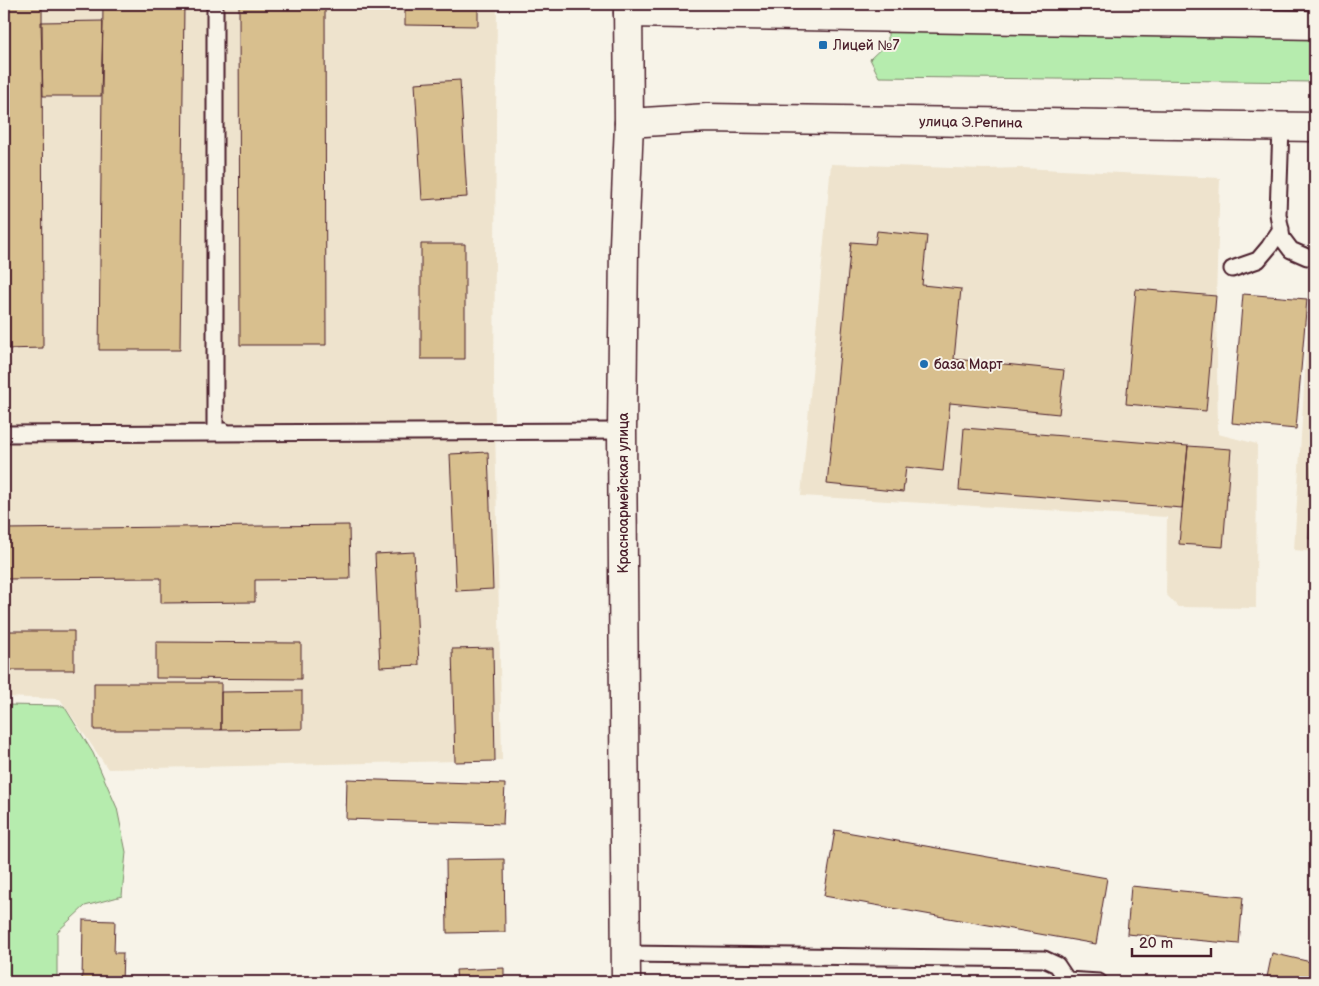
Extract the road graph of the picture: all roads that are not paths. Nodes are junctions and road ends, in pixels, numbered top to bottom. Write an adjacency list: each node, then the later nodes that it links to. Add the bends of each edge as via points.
1 (214, 4): 14 (lane)
2 (628, 9): 3 (street); 6 (street, Красноармейская улица)
3 (1216, 13): 5 (street)
4 (1315, 19): 5 (street)
5 (1315, 25)
6 (629, 123): 7 (street, улица Э.Репина, via 708,118); 13 (street, Красноармейская улица)
7 (1281, 127): 8 (street, улица Э.Репина); 9 (lane, via 1278,214)
8 (1315, 127)
9 (1281, 229): 10 (lane, via 1282,238 1291,250); 11 (lane, via 1258,260)
10 (1307, 257)
11 (1232, 268)
12 (261, 424): 14 (lane)
13 (622, 431): 14 (lane); 16 (street, Красноармейская улица)
14 (214, 433): 15 (lane)
15 (4, 434)
16 (625, 954): 17 (street, Красноармейская улица); 18 (lane, via 1044,959 1057,965 1067,980)
17 (626, 982)
18 (1099, 982)

